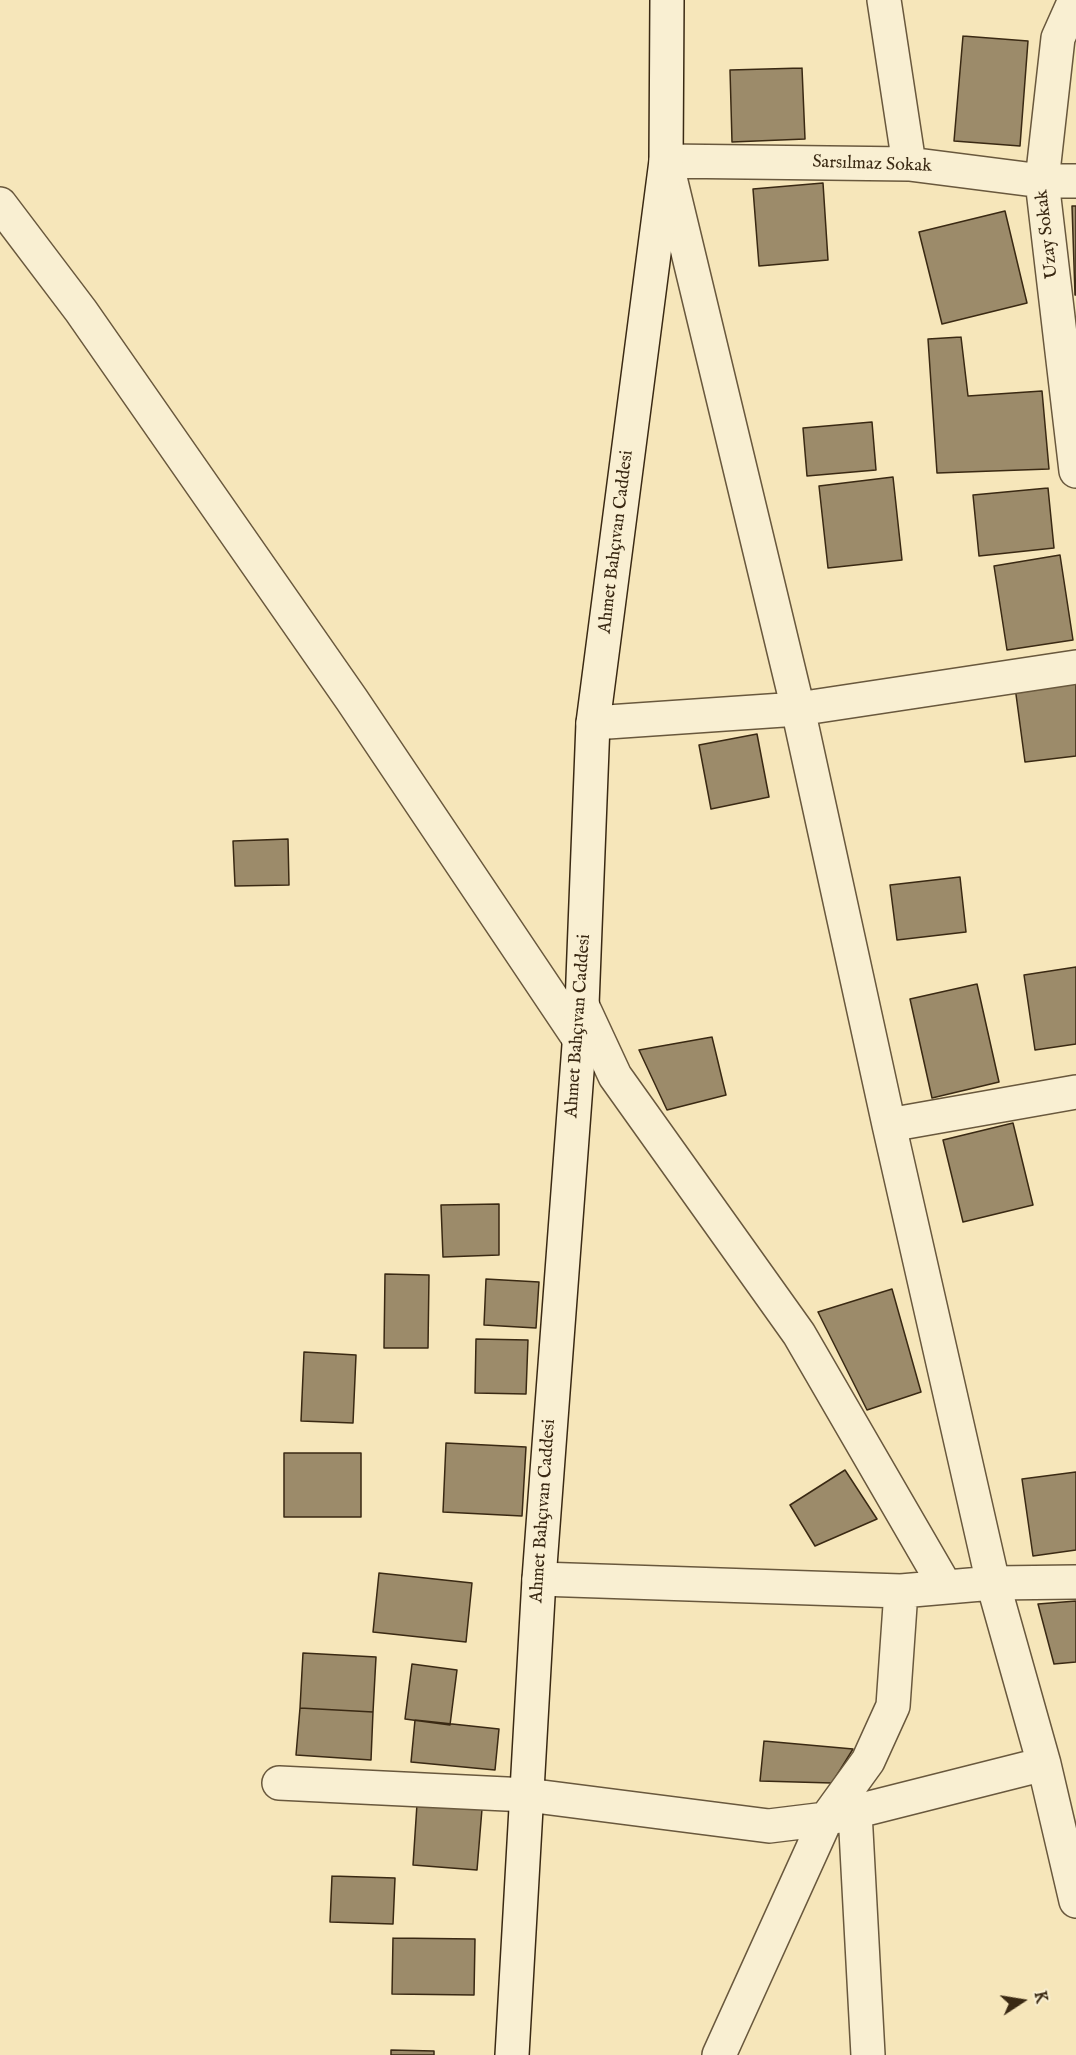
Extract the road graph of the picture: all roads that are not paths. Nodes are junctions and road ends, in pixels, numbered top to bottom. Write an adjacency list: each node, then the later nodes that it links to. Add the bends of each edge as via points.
1 (667, 0): 4 (street, Ahmet Bahçıvan Caddesi)
2 (884, 0): 5 (street)
3 (1075, 0): 6 (street, Uzay Sokak, via 1058,38)
4 (666, 161): 5 (street, Sarsılmaz Sokak); 11 (street); 12 (street, Ahmet Bahçıvan Caddesi)
5 (909, 164): 6 (street, Sarsılmaz Sokak)
6 (1042, 181): 7 (street, Sarsılmaz Sokak); 9 (street, Uzay Sokak)
7 (1076, 182)
8 (0, 204): 14 (street, via 81,311 352,700)
9 (1076, 471)
10 (1076, 667): 11 (street)
11 (798, 709): 12 (street); 16 (street)
12 (593, 723): 13 (street, Ahmet Bahçıvan Caddesi)
13 (582, 1005): 14 (street, Ahmet Bahçıvan Caddesi); 20 (street, via 615,1076 799,1334)
14 (578, 1038): 17 (street, Ahmet Bahçıvan Caddesi)
15 (1076, 1092): 16 (street)
16 (889, 1125): 19 (street)
17 (539, 1579): 21 (street); 24 (street, Ahmet Bahçıvan Caddesi)
18 (1076, 1582): 19 (street)
19 (993, 1583): 20 (street); 22 (street)
20 (945, 1586): 21 (street)
21 (901, 1591): 25 (street, via 893,1706)
22 (1044, 1764): 25 (street); 26 (street)
23 (279, 1783): 24 (street)
24 (527, 1795): 25 (street, via 769,1826); 27 (street, Ahmet Bahçıvan Caddesi)
25 (841, 1815): 28 (street); 29 (street)
26 (1076, 1901)
27 (512, 2055)
28 (719, 2055)
29 (868, 2055)

